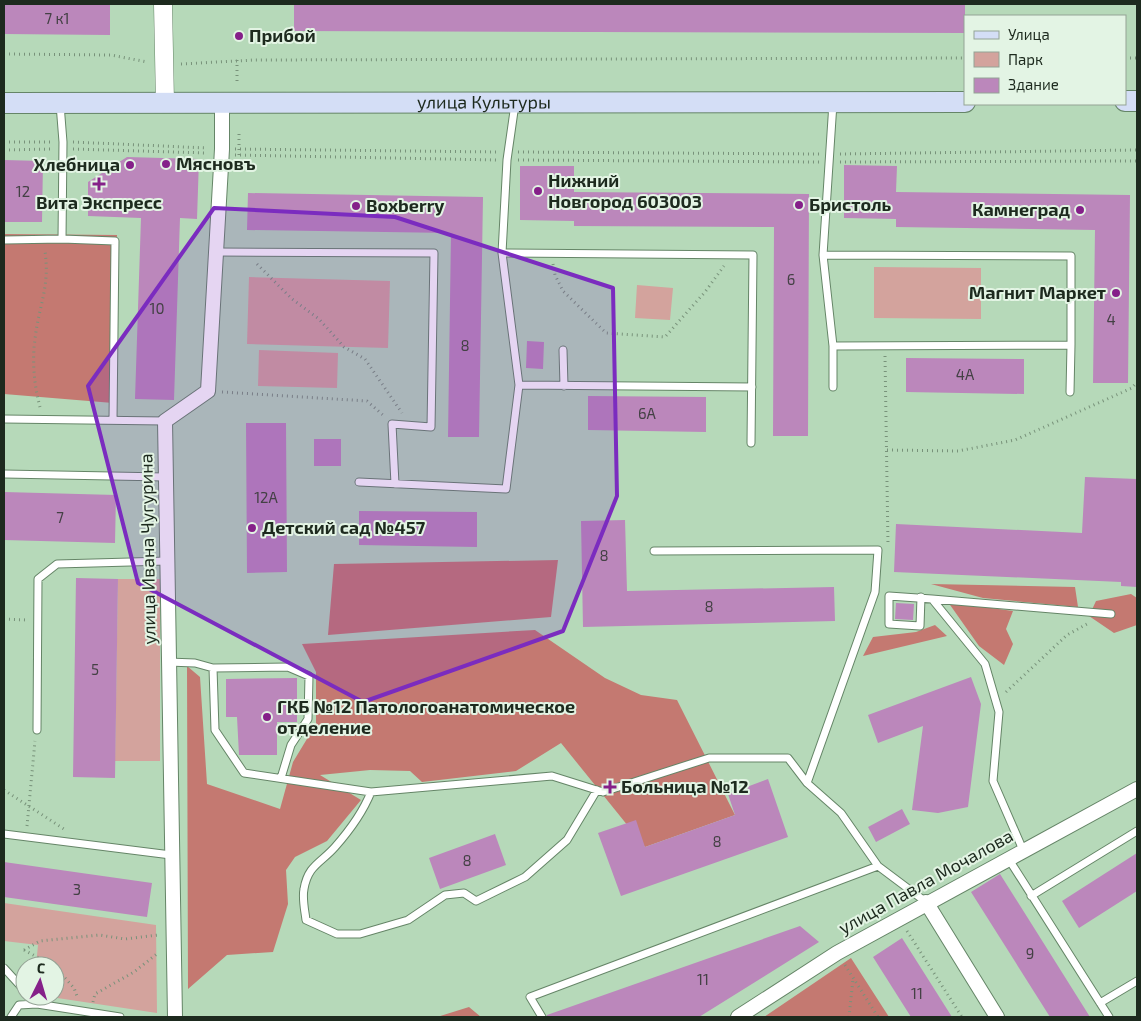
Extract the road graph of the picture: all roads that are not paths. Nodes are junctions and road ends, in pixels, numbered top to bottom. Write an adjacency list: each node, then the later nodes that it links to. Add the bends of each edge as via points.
1 (164, 4): 4 (street)
2 (833, 102): 3 (main road, улица Культуры); 6 (main road, улица Культуры); 13 (lane)
3 (964, 102)
4 (165, 103): 5 (main road, улица Культуры); 8 (main road, улица Культуры)
5 (222, 103): 6 (main road, улица Культуры); 11 (street)
6 (515, 103): 12 (lane)
7 (4, 104): 8 (main road, улица Культуры)
8 (60, 104): 9 (lane)
9 (62, 239): 10 (lane); 23 (lane, via 115,241)
10 (4, 240)
11 (217, 252): 24 (street, via 208,391); 29 (lane, via 434,253 431,427 392,424)
12 (502, 253): 17 (lane); 19 (lane, via 753,254)
13 (823, 255): 14 (lane, via 1071,256); 15 (lane)
14 (1070, 345): 15 (lane); 21 (lane)
15 (833, 346): 20 (lane)
16 (563, 350): 18 (lane)
17 (519, 385): 18 (lane); 29 (lane, via 506,489)
18 (564, 386): 19 (lane)
19 (752, 387): 25 (lane)
20 (833, 387)
21 (1070, 392)
22 (4, 419): 23 (lane)
23 (113, 420): 24 (lane)
24 (165, 421): 27 (street, улица Ивана Чугурина)
25 (751, 443)
26 (4, 474): 27 (lane)
27 (165, 477): 31 (street, улица Ивана Чугурина)
28 (359, 482): 29 (lane)
29 (395, 484)
30 (654, 551): 39 (lane, via 878,550 875,592)
31 (167, 562): 35 (street, улица Ивана Чугурина); 37 (lane, via 56,564 38,579)
32 (921, 597): 32 (lane, via 920,626 889,624 889,596); 33 (lane)
33 (932, 599): 34 (lane); 45 (lane, via 985,664 999,712 993,781)
34 (1108, 614)
35 (168, 662): 36 (lane, via 195,663); 46 (street, улица Ивана Чугурина)
36 (213, 668): 38 (lane, via 214,730 244,773); 38 (lane, via 288,667 309,676 308,719 291,745)
37 (36, 730)
38 (281, 778): 42 (lane)
39 (807, 783): 41 (lane, via 788,758 709,758 603,792); 48 (lane, via 841,813)
40 (1137, 789): 45 (street, улица Павла Мочалова)
41 (597, 790): 42 (lane, via 552,776); 42 (lane, via 567,840 525,877 476,901 464,893 445,895 408,920 360,934 337,934 306,920 304,890 312,866 334,848 351,827 365,808)
42 (371, 792)
43 (1137, 831): 49 (lane)
44 (4, 834): 46 (lane)
45 (1023, 850): 47 (street, улица Павла Мочалова)
46 (171, 855): 59 (street, улица Ивана Чугурина)
47 (1008, 858): 49 (lane); 50 (street, улица Павла Мочалова)
48 (878, 866): 50 (lane); 60 (lane, via 530,996)
49 (1031, 896): 54 (lane)
50 (926, 902): 61 (street, улица Павла Мочалова, via 837,953); 62 (street)
51 (4, 968): 52 (lane)
52 (15, 980)
53 (1137, 981): 54 (lane)
54 (1100, 1004): 63 (lane)
55 (18, 1006): 57 (lane)
56 (50, 1006): 58 (lane)
57 (11, 1017)
58 (120, 1017)
59 (175, 1017)
60 (542, 1017)
61 (741, 1017)
62 (997, 1017)
63 (1109, 1017)

